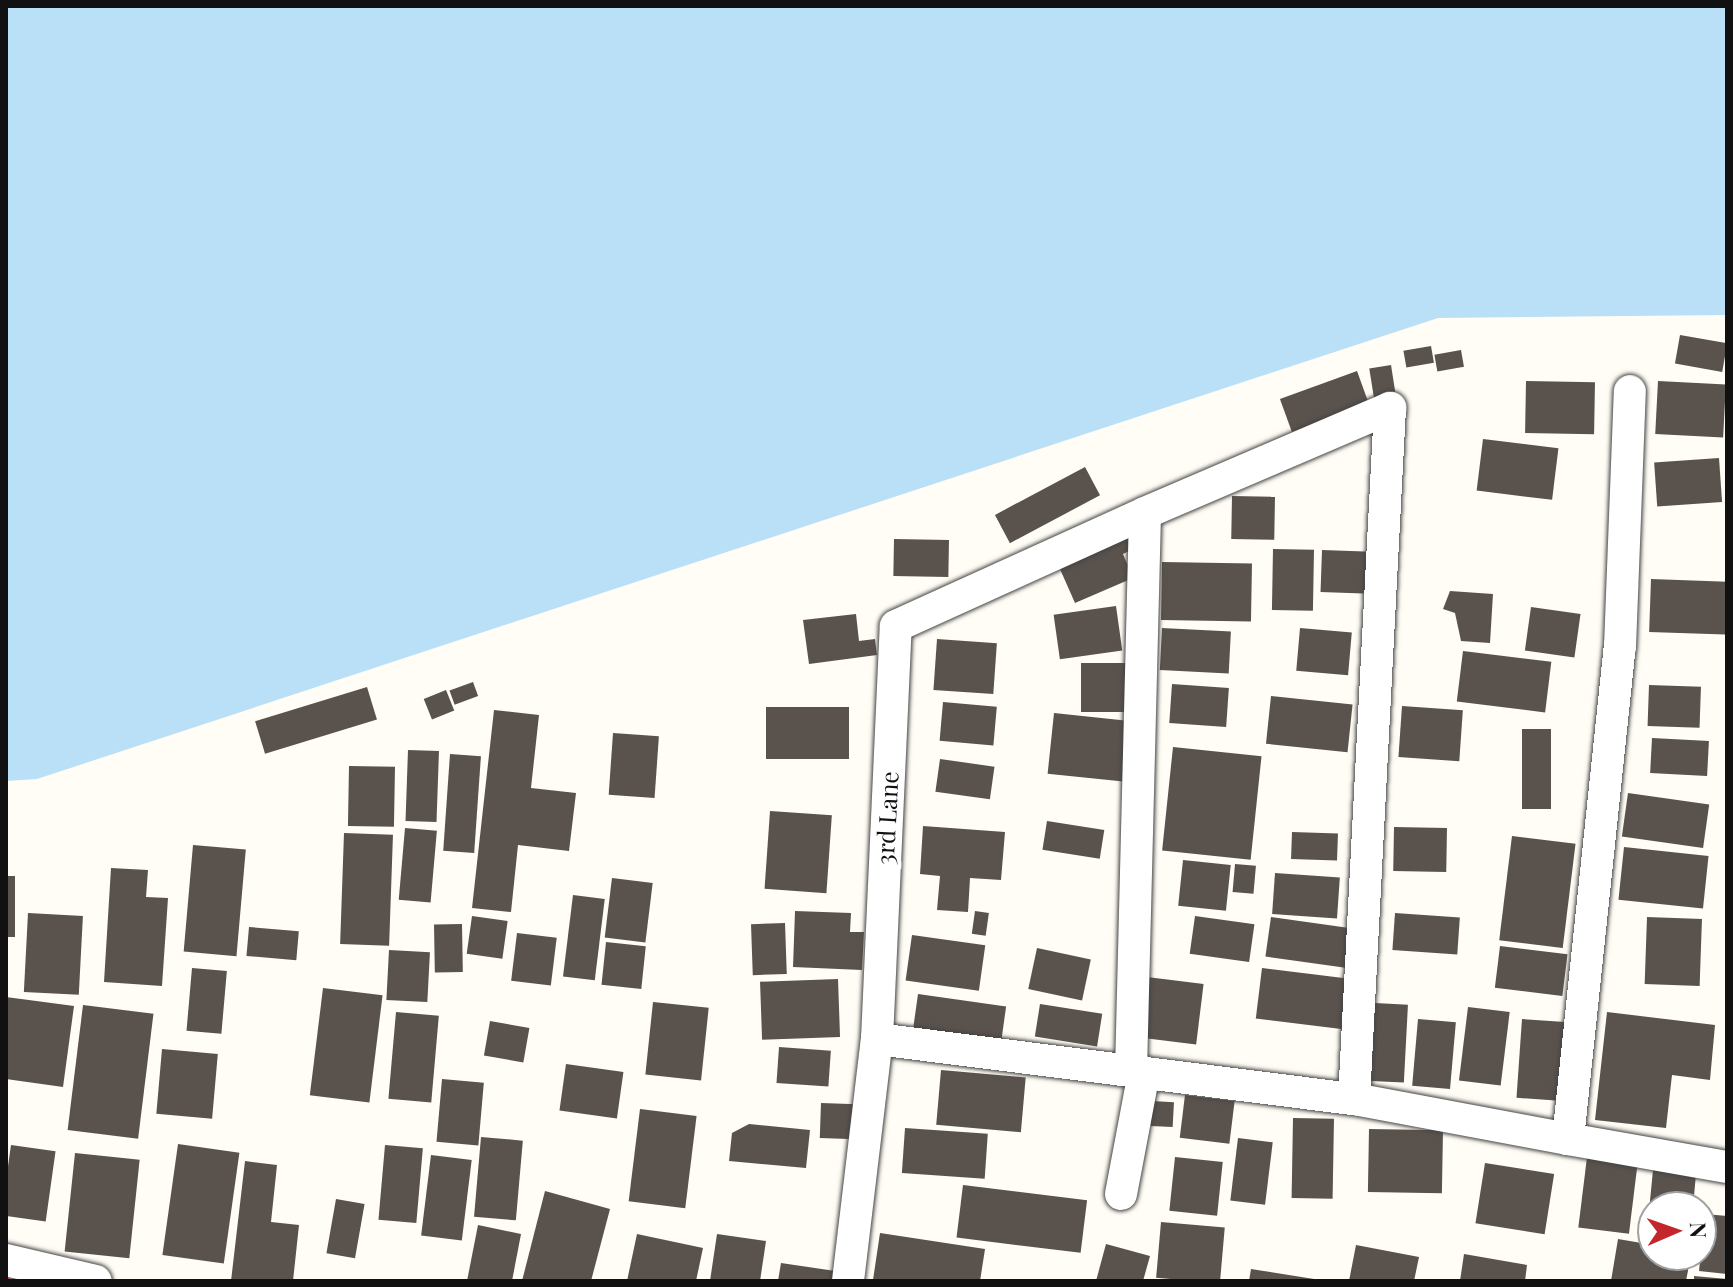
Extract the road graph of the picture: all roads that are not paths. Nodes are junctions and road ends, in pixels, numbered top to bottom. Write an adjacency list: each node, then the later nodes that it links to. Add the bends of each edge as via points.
1 (1630, 391): 6 (street, via 1620,647)
2 (1145, 513): 3 (street, 3rd Lane, via 896,626); 4 (street); 5 (street, via 1390,408)
3 (877, 1039): 4 (street); 11 (street, 3rd Lane)
4 (1137, 1072): 5 (street); 8 (street)
5 (1354, 1099): 6 (street)
6 (1568, 1139): 7 (street)
7 (1727, 1167)
8 (1121, 1194)
9 (6, 1260): 10 (street)
10 (96, 1281)
11 (848, 1281)

